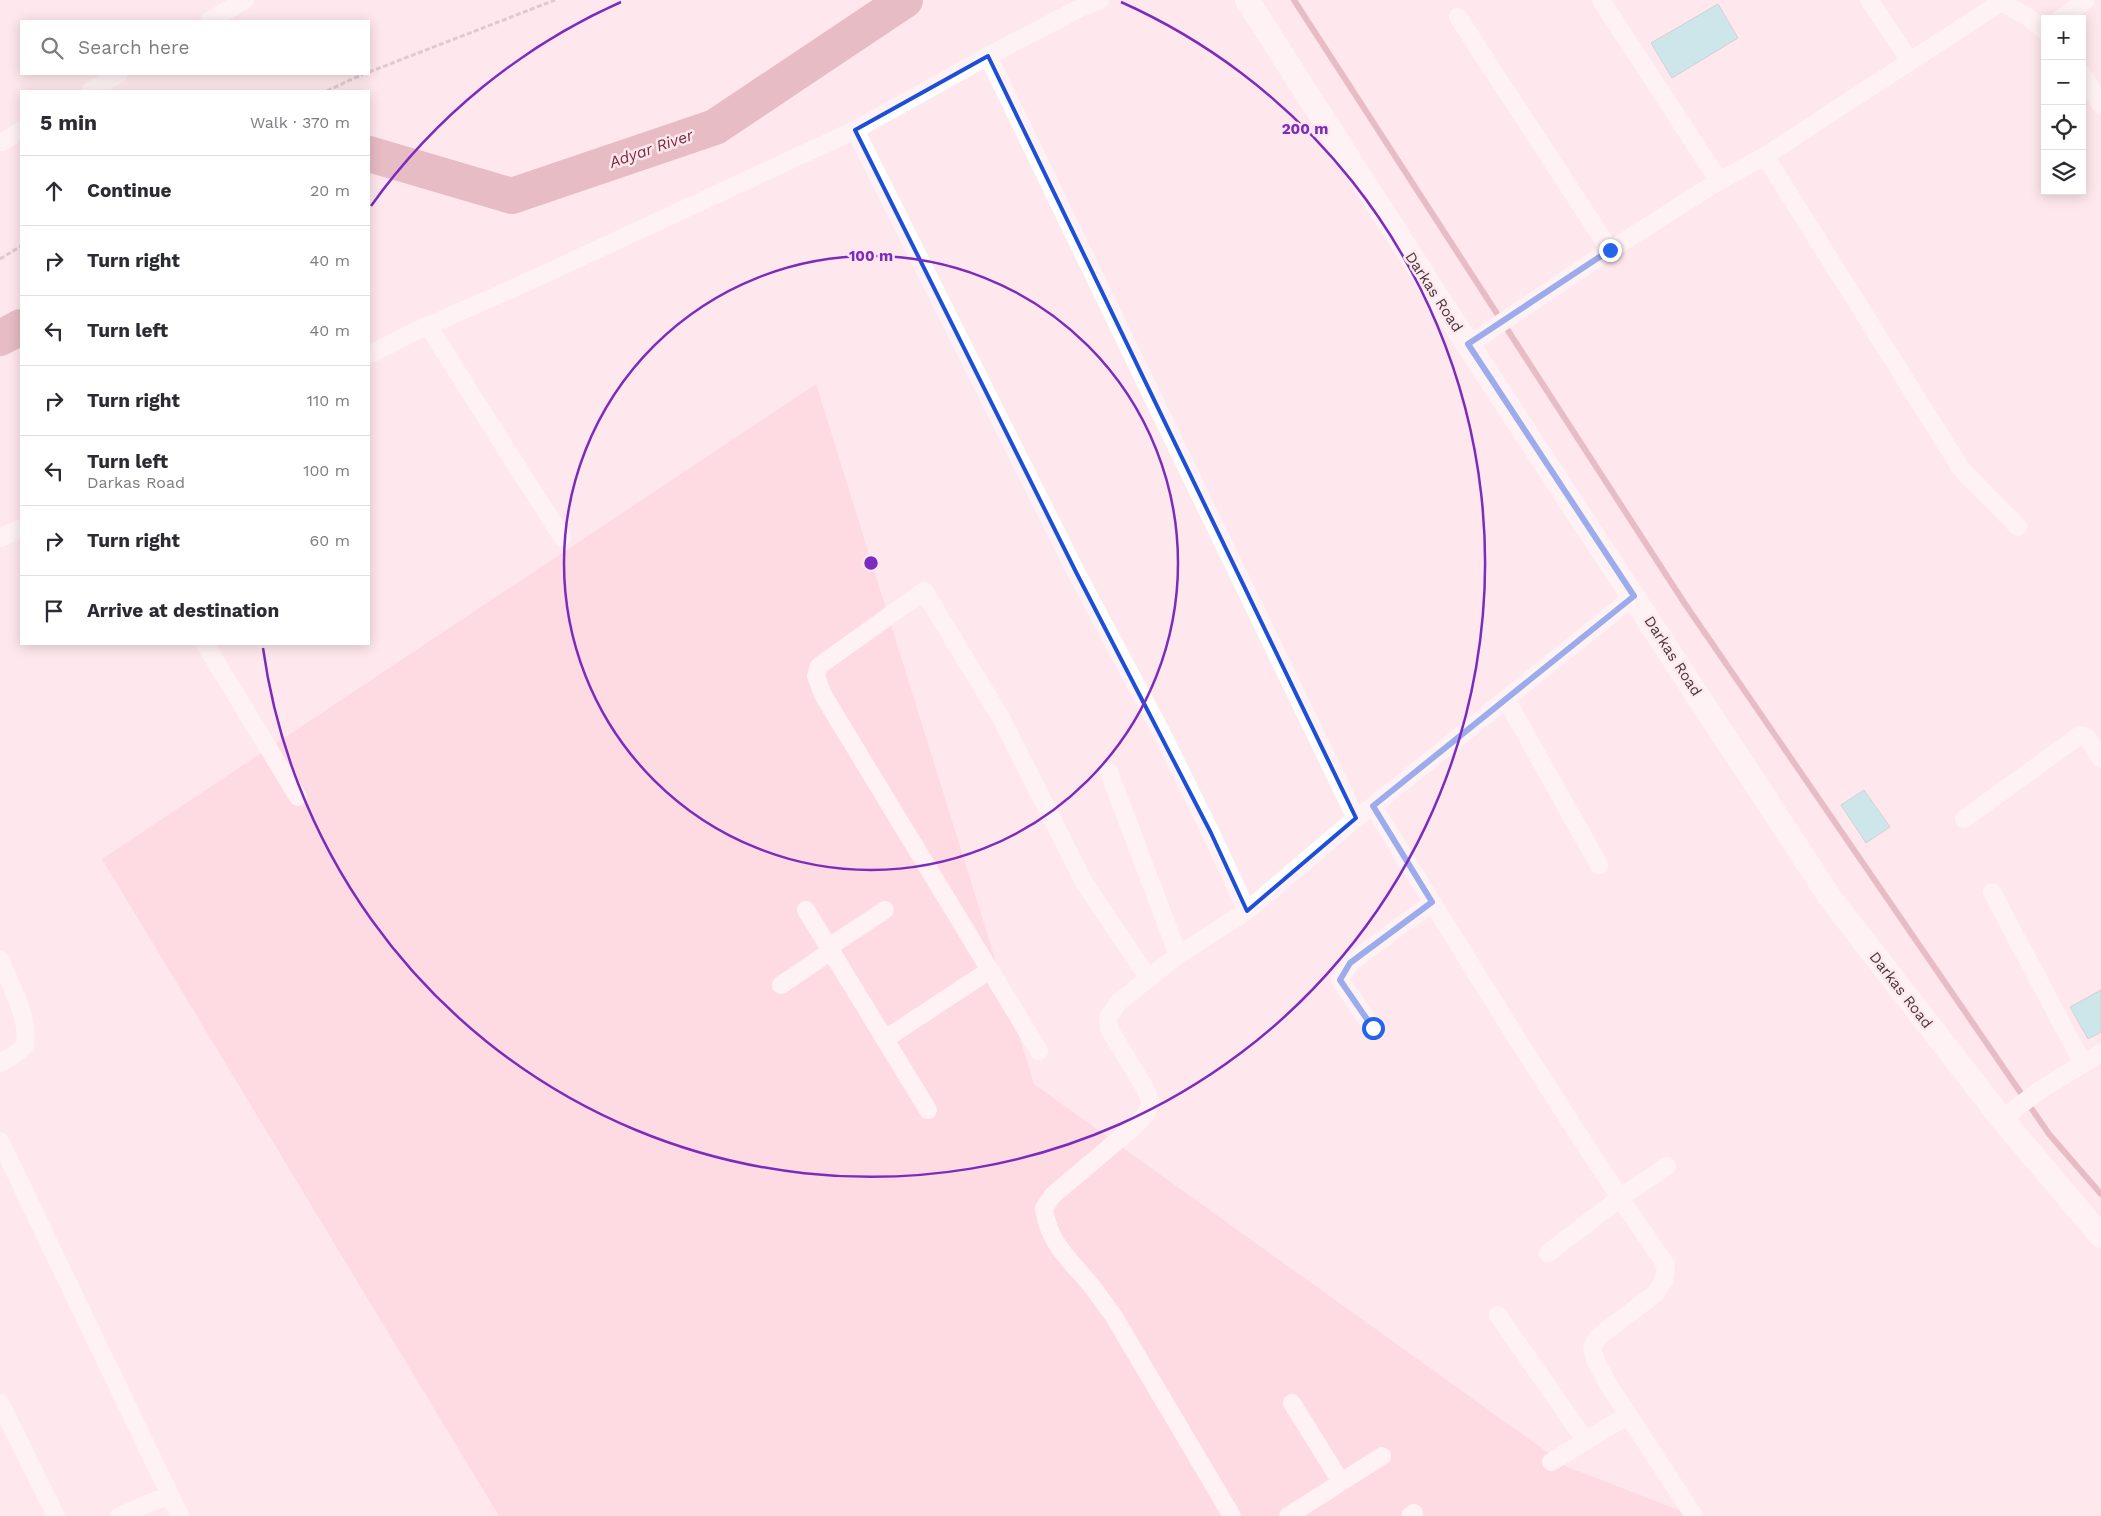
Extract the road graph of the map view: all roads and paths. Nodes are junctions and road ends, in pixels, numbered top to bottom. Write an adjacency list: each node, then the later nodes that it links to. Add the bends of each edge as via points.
1 (245, 0): 11 (street)
2 (555, 0): 15 (path)
3 (1100, 0): 13 (street)
4 (1247, 0): 31 (main road, Darkas Road)
5 (1601, 0): 26 (street)
6 (1870, 0): 14 (street)
7 (2086, 0): 9 (street)
8 (2003, 1): 12 (street); 14 (street)
9 (2065, 15)
10 (1458, 17): 28 (street)
11 (211, 20)
12 (2041, 28)
13 (988, 56): 22 (street); 44 (street)
14 (1910, 61): 25 (street)
15 (370, 72)
16 (118, 75): 19 (street)
17 (361, 75): 20 (path)
18 (2086, 80): 21 (street)
19 (92, 90)
20 (329, 90)
21 (2101, 105)
22 (855, 130): 30 (street); 51 (street, via 1077,574 1207,824)
23 (20, 132): 24 (street)
24 (2, 142)
25 (1764, 156): 26 (street); 33 (street, via 1962,470)
26 (1719, 181): 28 (street)
27 (20, 247): 29 (path)
28 (1610, 250): 31 (street)
29 (0, 258)
30 (428, 326): 32 (street); 35 (street)
31 (1468, 344): 37 (main road, Darkas Road)
32 (370, 355)
33 (2018, 527)
34 (20, 528): 36 (street)
35 (562, 537)
36 (0, 538)
37 (1634, 596): 39 (street); 65 (main road, Darkas Road, via 1831,899)
38 (206, 645): 42 (street)
39 (1506, 699): 43 (street); 46 (street)
40 (2101, 759): 45 (street, via 2087,737 2080,735)
41 (1109, 772): 53 (street)
42 (298, 797)
43 (1373, 806): 44 (street); 48 (street)
44 (1356, 818): 51 (street)
45 (1964, 819)
46 (1599, 865)
47 (1992, 892): 63 (street)
48 (1432, 902): 58 (street, via 1350,963 1340,980); 68 (street)
49 (806, 910): 52 (street)
50 (885, 910): 52 (street)
51 (1247, 910): 53 (street)
52 (830, 949): 57 (street); 59 (street)
53 (1178, 956): 56 (street)
54 (0, 960): 62 (street, via 18,1002 27,1034 25,1045)
55 (990, 970): 56 (street, via 823,695 816,676 819,666 924,591 1001,718 1085,884); 59 (street); 60 (street)
56 (1149, 979): 84 (street, via 1119,1002 1108,1017 1109,1029 1151,1103 1136,1125 1053,1195 1044,1208 1046,1224 1071,1263 1113,1315)
57 (782, 985)
58 (1373, 1028)
59 (885, 1039): 64 (street)
60 (1039, 1051)
61 (2101, 1053): 63 (street)
62 (0, 1062)
63 (2083, 1064): 65 (street, via 2040,1090)
64 (928, 1110)
65 (2002, 1119): 69 (main road, Darkas Road)
66 (0, 1141): 79 (street)
67 (1667, 1166): 68 (street)
68 (1620, 1198): 70 (street); 74 (street, via 1666,1265 1664,1280 1656,1293 1598,1337 1592,1347 1601,1372)
69 (2101, 1236)
70 (1548, 1253)
71 (1498, 1315): 75 (street)
72 (0, 1403): 81 (street)
73 (1292, 1403): 78 (street)
74 (1628, 1415): 75 (street); 80 (street)
75 (1585, 1440): 77 (street)
76 (1382, 1456): 78 (street)
77 (1551, 1462)
78 (1342, 1482): 85 (street)
79 (169, 1495): 82 (street); 83 (street)
80 (1685, 1513)
81 (56, 1516)
82 (119, 1516)
83 (180, 1516)
84 (1232, 1516)
85 (1288, 1516)

